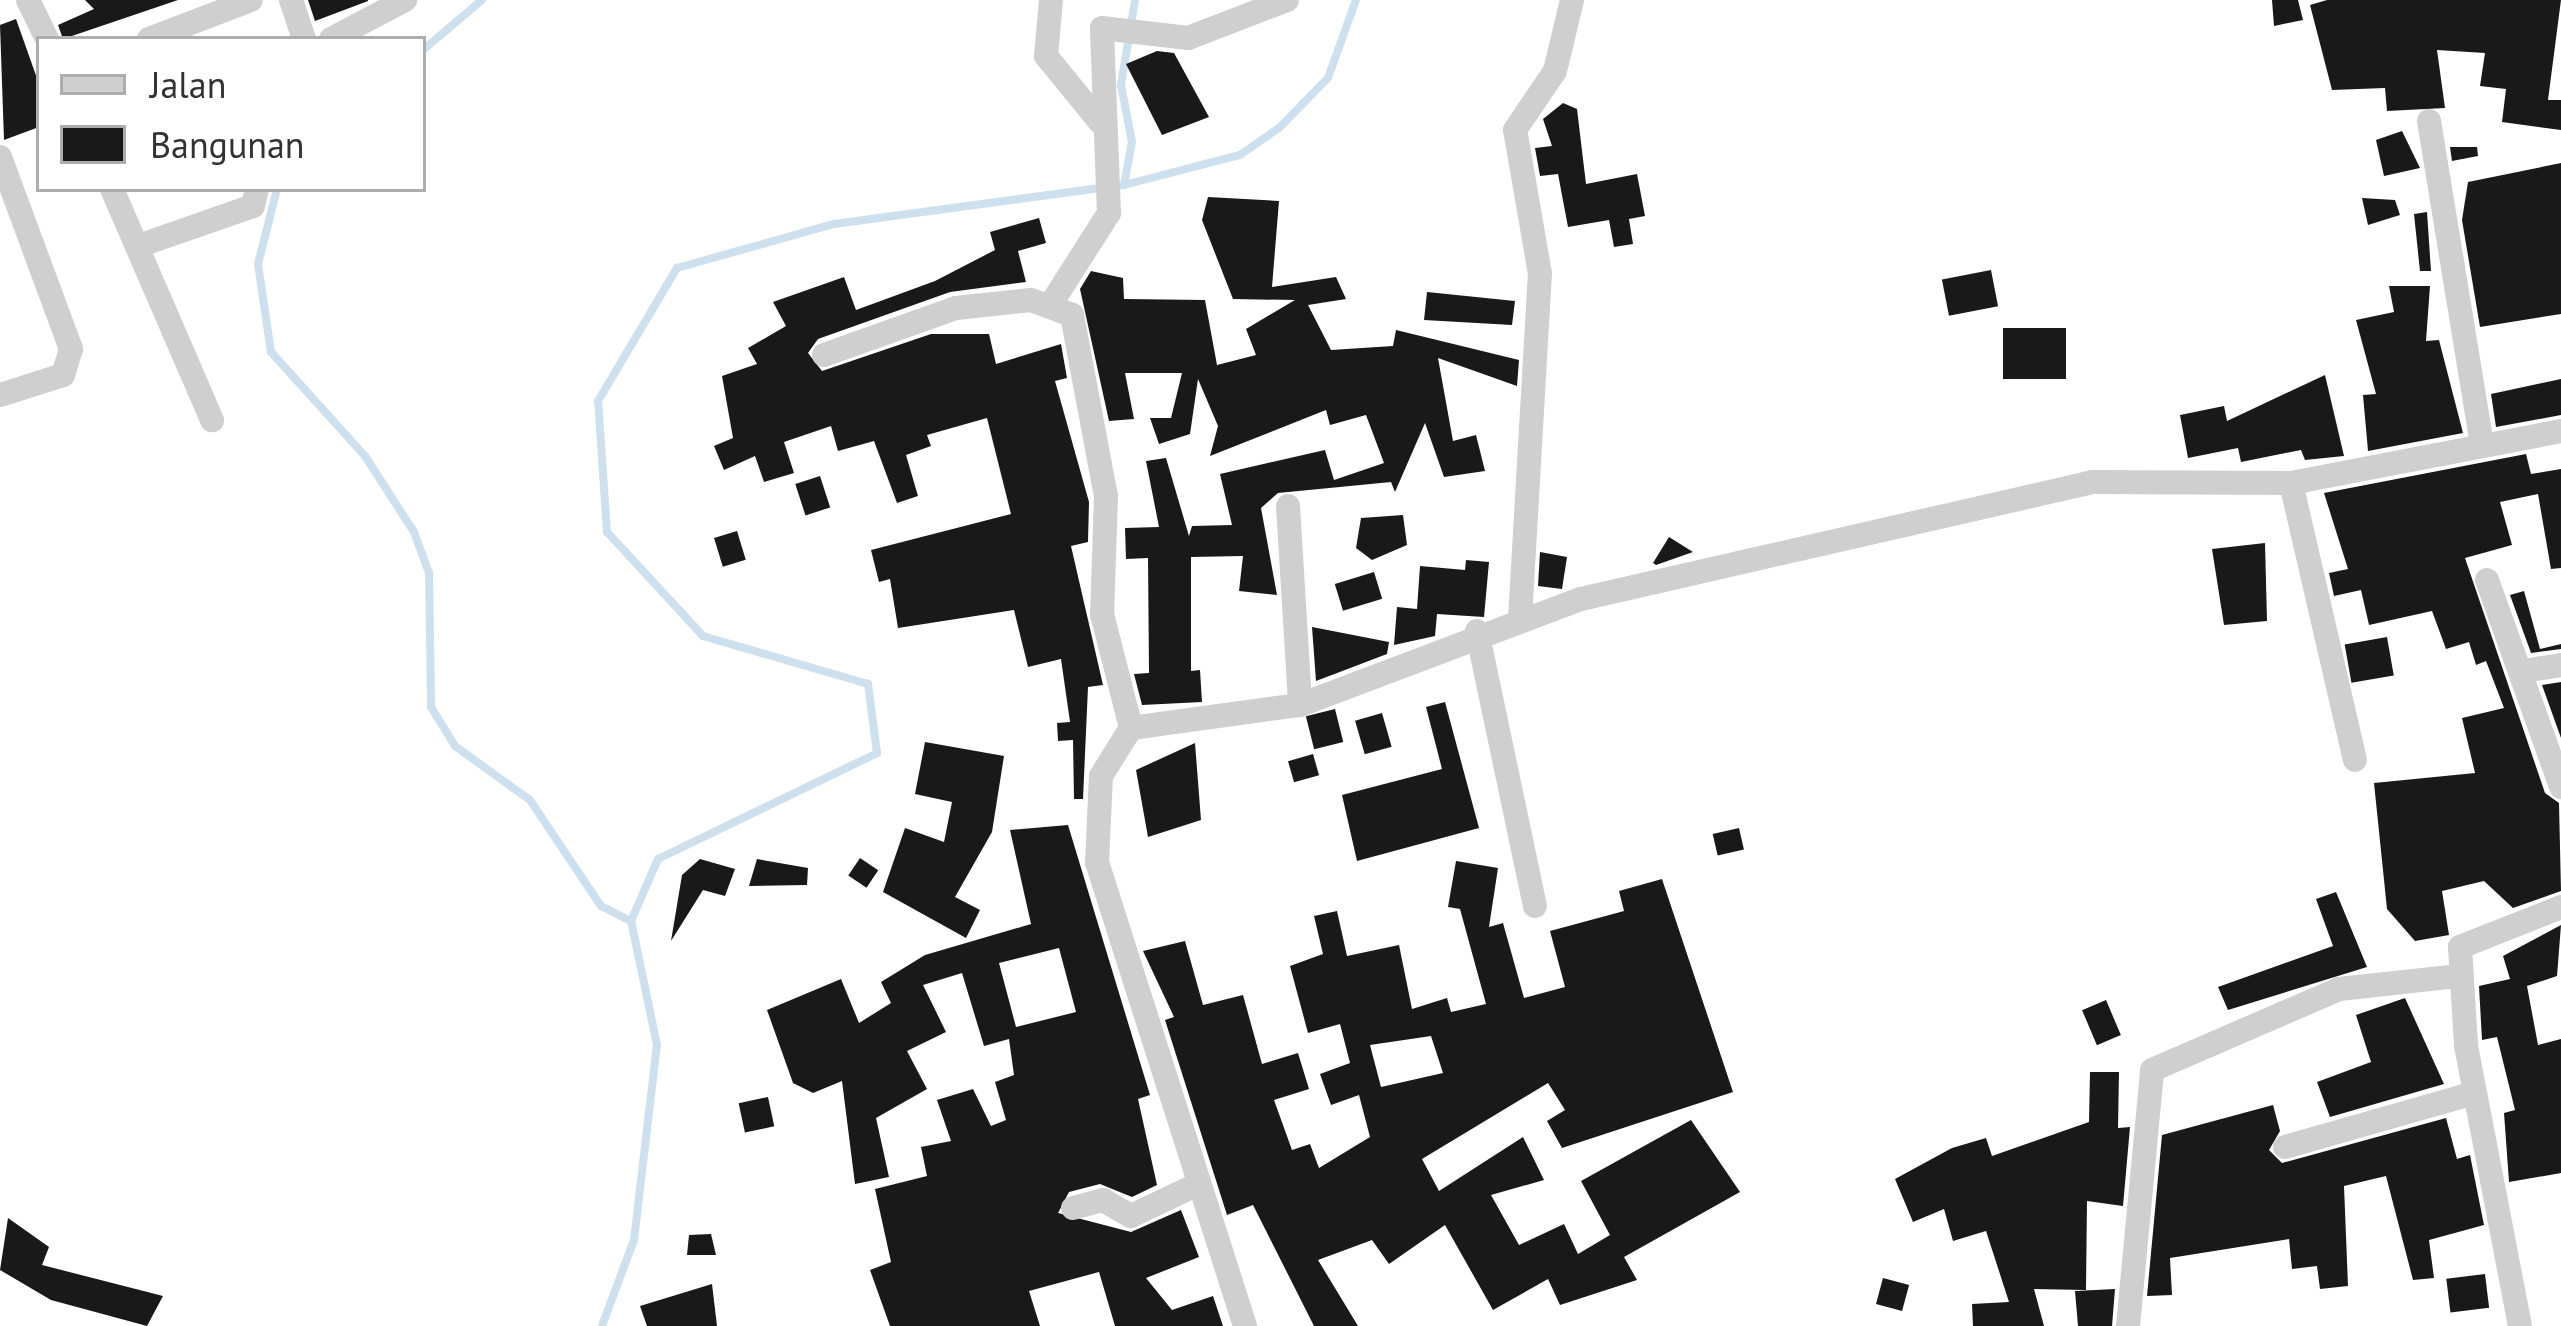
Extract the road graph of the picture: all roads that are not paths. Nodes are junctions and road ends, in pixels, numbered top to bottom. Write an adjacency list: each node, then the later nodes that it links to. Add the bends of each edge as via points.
1 (28, 0): 8 (street)
2 (251, 0): 9 (street)
3 (290, 0): 10 (street)
4 (1051, 0): 13 (street, via 1046,56)
5 (1287, 0): 13 (street, via 1188,38 1119,22)
6 (1572, 0): 27 (street, via 1555,71 1516,119 1540,274)
7 (393, 3): 11 (street)
8 (46, 36)
9 (157, 36)
10 (303, 36)
11 (336, 36)
12 (2429, 121): 23 (street)
13 (1100, 122): 18 (street, via 1109,213)
14 (0, 158): 20 (street, via 71,349 63,375)
15 (114, 192): 17 (street)
16 (255, 192): 17 (street, via 253,206)
17 (144, 244): 21 (street)
18 (1051, 304): 19 (street, via 956,308); 32 (street, via 1072,316 1088,366 1106,496 1102,614)
19 (824, 355)
20 (0, 395)
21 (212, 420)
22 (2561, 431): 23 (street)
23 (2482, 445): 24 (street)
24 (2290, 483): 27 (street, via 2093,482); 33 (street)
25 (1288, 506): 31 (street)
26 (2487, 580): 30 (street)
27 (1520, 619): 28 (street)
28 (1477, 632): 31 (street); 35 (street)
29 (2561, 665): 30 (street)
30 (2523, 670): 34 (street)
31 (1300, 705): 32 (street)
32 (1131, 728): 40 (street, via 1101,776 1097,862)
33 (2355, 760)
34 (2561, 787)
35 (1535, 906)
36 (2561, 907): 37 (street, via 2470,934)
37 (2458, 976): 38 (street); 43 (street, via 2338,989 2152,1070)
38 (2474, 1093): 39 (street); 44 (street)
39 (2285, 1147)
40 (1196, 1185): 41 (street, via 1131,1216 1103,1199); 42 (street)
41 (1073, 1208)
42 (1245, 1326)
43 (2128, 1326)
44 (2520, 1326)

